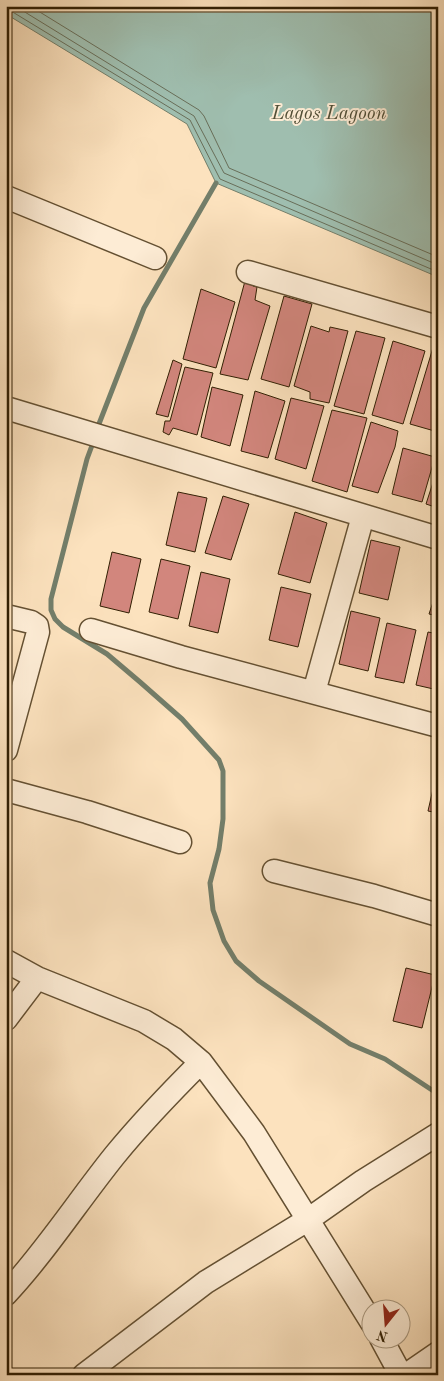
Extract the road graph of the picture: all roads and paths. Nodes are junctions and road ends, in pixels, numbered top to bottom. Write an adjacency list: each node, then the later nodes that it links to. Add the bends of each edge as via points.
1 (6, 196): 2 (street)
2 (154, 258)
3 (248, 272): 4 (street)
4 (438, 327)
5 (6, 408): 6 (street)
6 (363, 516): 7 (street); 10 (street)
7 (438, 538)
8 (6, 616): 12 (street, via 32,622 38,632)
9 (91, 630): 10 (street)
10 (314, 692): 11 (street)
11 (438, 726)
12 (6, 750)
13 (6, 790): 14 (street)
14 (180, 842)
15 (274, 870): 16 (street)
16 (438, 915)
17 (6, 961): 18 (street)
18 (37, 978): 19 (street); 20 (street, via 144,1021 174,1039)
19 (6, 1020)
20 (201, 1062): 22 (street, via 254,1133); 23 (street, via 115,1155)
21 (438, 1134): 22 (street)
22 (308, 1219): 24 (street); 27 (street, via 206,1282)
23 (6, 1294)
24 (362, 1306)
25 (386, 1348): 28 (street)
26 (438, 1353): 29 (street)
27 (84, 1375)
28 (401, 1375)
29 (406, 1375)

